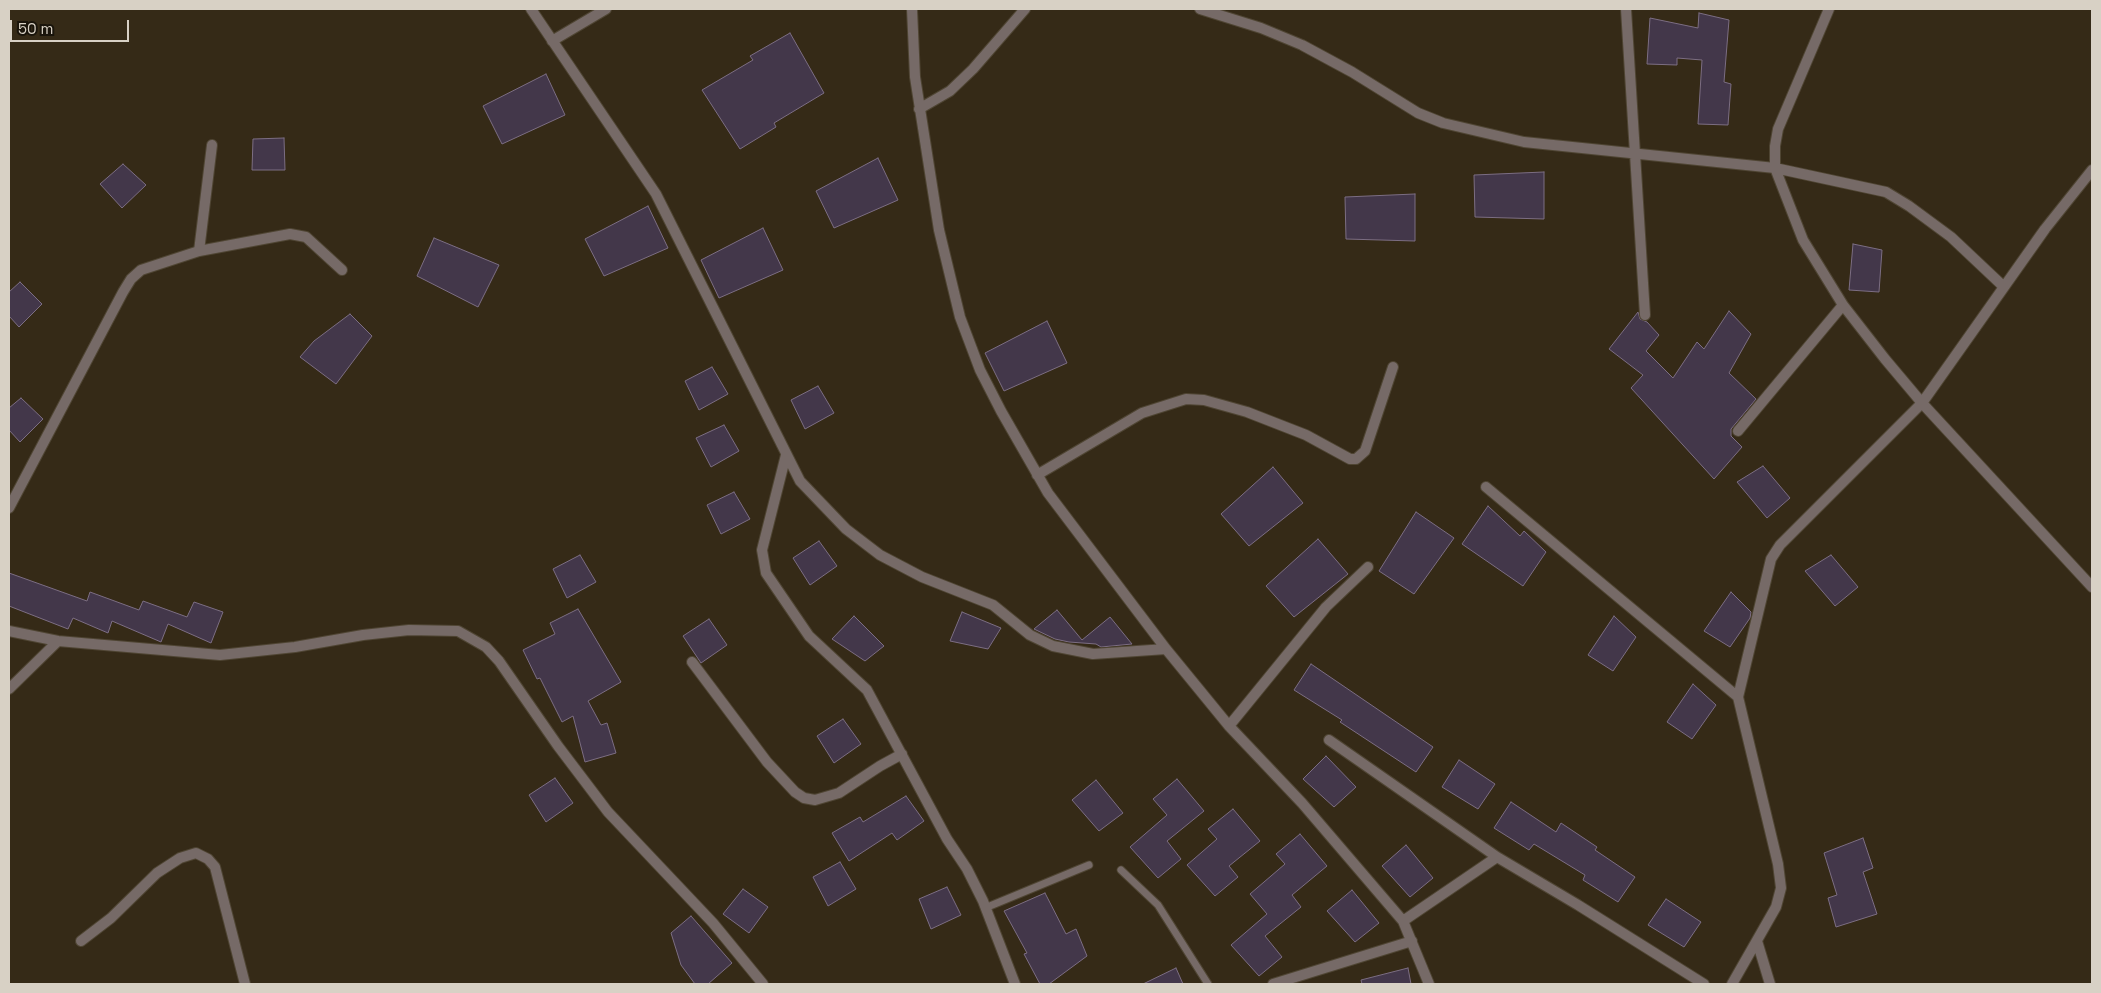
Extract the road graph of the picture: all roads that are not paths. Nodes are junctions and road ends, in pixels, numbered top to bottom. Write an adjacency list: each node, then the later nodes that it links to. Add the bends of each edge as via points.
1 (531, 9): 8 (street)
2 (606, 9): 8 (street)
3 (912, 9): 9 (street, via 912,45)
4 (1025, 9): 9 (street, via 973,69 950,91)
5 (1200, 9): 11 (street, via 1302,45 1418,113 1443,123 1524,142)
6 (1626, 9): 11 (street)
7 (1829, 9): 12 (street, via 1778,130)
8 (552, 40): 22 (street, via 656,194)
9 (920, 110): 23 (street, via 939,230 960,317 980,370)
10 (212, 145): 14 (street)
11 (1635, 154): 12 (street); 18 (street)
12 (1774, 168): 16 (street, via 1886,192 1951,237); 17 (street, via 1807,248)
13 (2092, 170): 16 (street)
14 (199, 251): 15 (street, via 277,235 300,234); 25 (street, via 141,270 131,279)
15 (342, 270)
16 (2004, 287): 20 (street)
17 (1843, 306): 20 (street); 21 (street)
18 (1645, 315)
19 (1393, 368): 23 (street, via 1366,451 1356,459 1247,412 1204,400 1186,399 1142,414)
20 (1922, 403): 27 (street); 33 (street, via 1776,552 1766,578)
21 (1738, 431)
22 (786, 455): 30 (street, via 800,482 846,528 880,555 922,577 993,605 1037,640 1093,654); 36 (street, via 762,550 766,573 808,636 867,690)
23 (1037, 475): 30 (street)
24 (1486, 487): 33 (street)
25 (9, 508)
26 (1368, 567): 34 (street, via 1326,607)
27 (2092, 587)
28 (9, 631): 29 (street)
29 (58, 641): 32 (street); 46 (street, via 220,654 400,631 458,631 486,647 499,661 608,812 713,923)
30 (1166, 649): 34 (street)
31 (692, 662): 36 (street, via 767,762 804,798 815,800 839,793)
32 (9, 689)
33 (1738, 698): 44 (street, via 1781,888 1776,907)
34 (1229, 726): 41 (street, via 1302,804)
35 (1330, 740): 37 (street)
36 (902, 754): 40 (street, via 967,869)
37 (1497, 857): 41 (street); 51 (street)
38 (1089, 865): 40 (lane)
39 (1121, 870): 48 (lane, via 1158,905)
40 (985, 908): 47 (street)
41 (1403, 921): 43 (street)
42 (81, 941): 45 (street, via 111,918 157,873 180,858 196,853 215,867)
43 (1412, 941): 49 (street); 50 (street)
44 (1757, 941): 52 (street); 53 (street)
45 (245, 984)
46 (763, 984)
47 (1015, 984)
48 (1208, 984)
49 (1272, 984)
50 (1429, 984)
51 (1704, 984)
52 (1732, 984)
53 (1770, 984)

